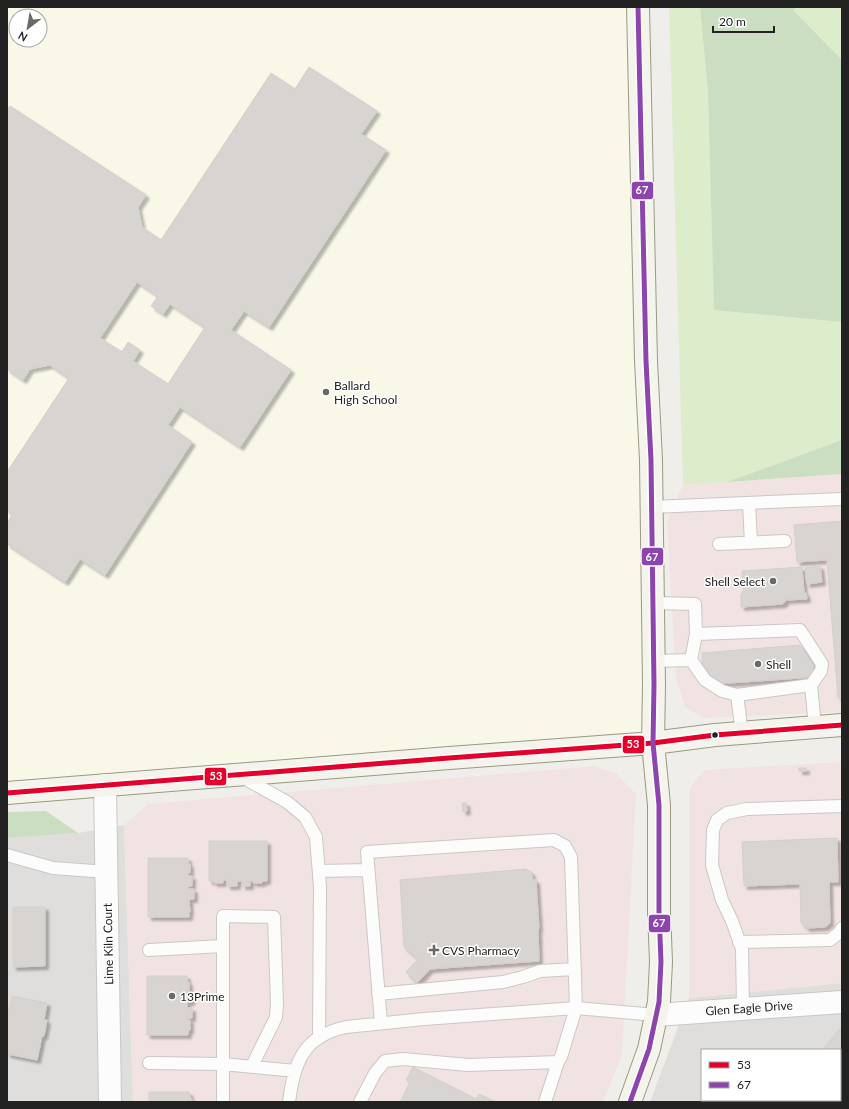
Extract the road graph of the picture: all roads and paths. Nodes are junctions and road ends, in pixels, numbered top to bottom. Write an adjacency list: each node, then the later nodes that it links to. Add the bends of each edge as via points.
1 (638, 7): 4 (main road)
2 (842, 498): 3 (lane)
3 (749, 503): 4 (lane); 6 (lane)
4 (652, 507): 8 (main road)
5 (785, 541): 6 (lane)
6 (751, 543): 7 (lane)
7 (719, 544)
8 (653, 603): 9 (lane, via 695,604); 11 (main road)
9 (696, 634): 10 (lane); 12 (lane, via 800,630 822,664 821,671)
10 (691, 660): 11 (lane); 13 (lane, via 705,680 722,691)
11 (654, 661): 17 (main road)
12 (811, 685): 13 (lane); 15 (lane)
13 (737, 696): 16 (lane)
14 (842, 725): 15 (main road)
15 (815, 727): 16 (main road)
16 (742, 733): 17 (main road)
17 (653, 743): 18 (main road); 35 (main road, via 659,805 661,962 660,1002)
18 (238, 775): 19 (main road); 25 (lane, via 287,802 305,817 316,837)
19 (105, 785): 20 (main road); 24 (street, Lime Kiln Court)
20 (7, 793)
21 (842, 806): 27 (lane, via 747,809 727,813 717,820 713,830 712,865 722,900)
22 (7, 855): 24 (lane, via 54,868)
23 (368, 870): 25 (lane); 30 (lane, via 367,852 554,840 565,846 571,857); 31 (lane)
24 (107, 872): 43 (street, Lime Kiln Court)
25 (319, 872): 37 (lane)
26 (842, 928): 27 (lane, via 830,940)
27 (739, 942): 34 (lane, via 742,949)
28 (223, 946): 29 (lane); 40 (lane); 41 (lane, via 223,916 274,916 276,1017)
29 (149, 950)
30 (575, 969): 31 (lane, via 540,971 503,982); 33 (lane)
31 (378, 994): 36 (lane)
32 (842, 1002): 34 (street, Glen Eagle Drive)
33 (576, 1008): 35 (lane); 36 (lane); 38 (lane)
34 (743, 1008): 35 (street, Glen Eagle Drive)
35 (656, 1015): 48 (main road, via 649,1049)
36 (381, 1023): 37 (lane, via 346,1027)
37 (319, 1037): 42 (lane, via 304,1053)
38 (558, 1062): 46 (lane, via 468,1065 403,1058 385,1060); 47 (lane)
39 (149, 1063): 40 (lane)
40 (223, 1064): 41 (lane); 44 (lane)
41 (252, 1066): 42 (lane)
42 (295, 1070): 45 (lane)
43 (110, 1102)
44 (223, 1102)
45 (289, 1102)
46 (360, 1102)
47 (545, 1102)
48 (630, 1102)

